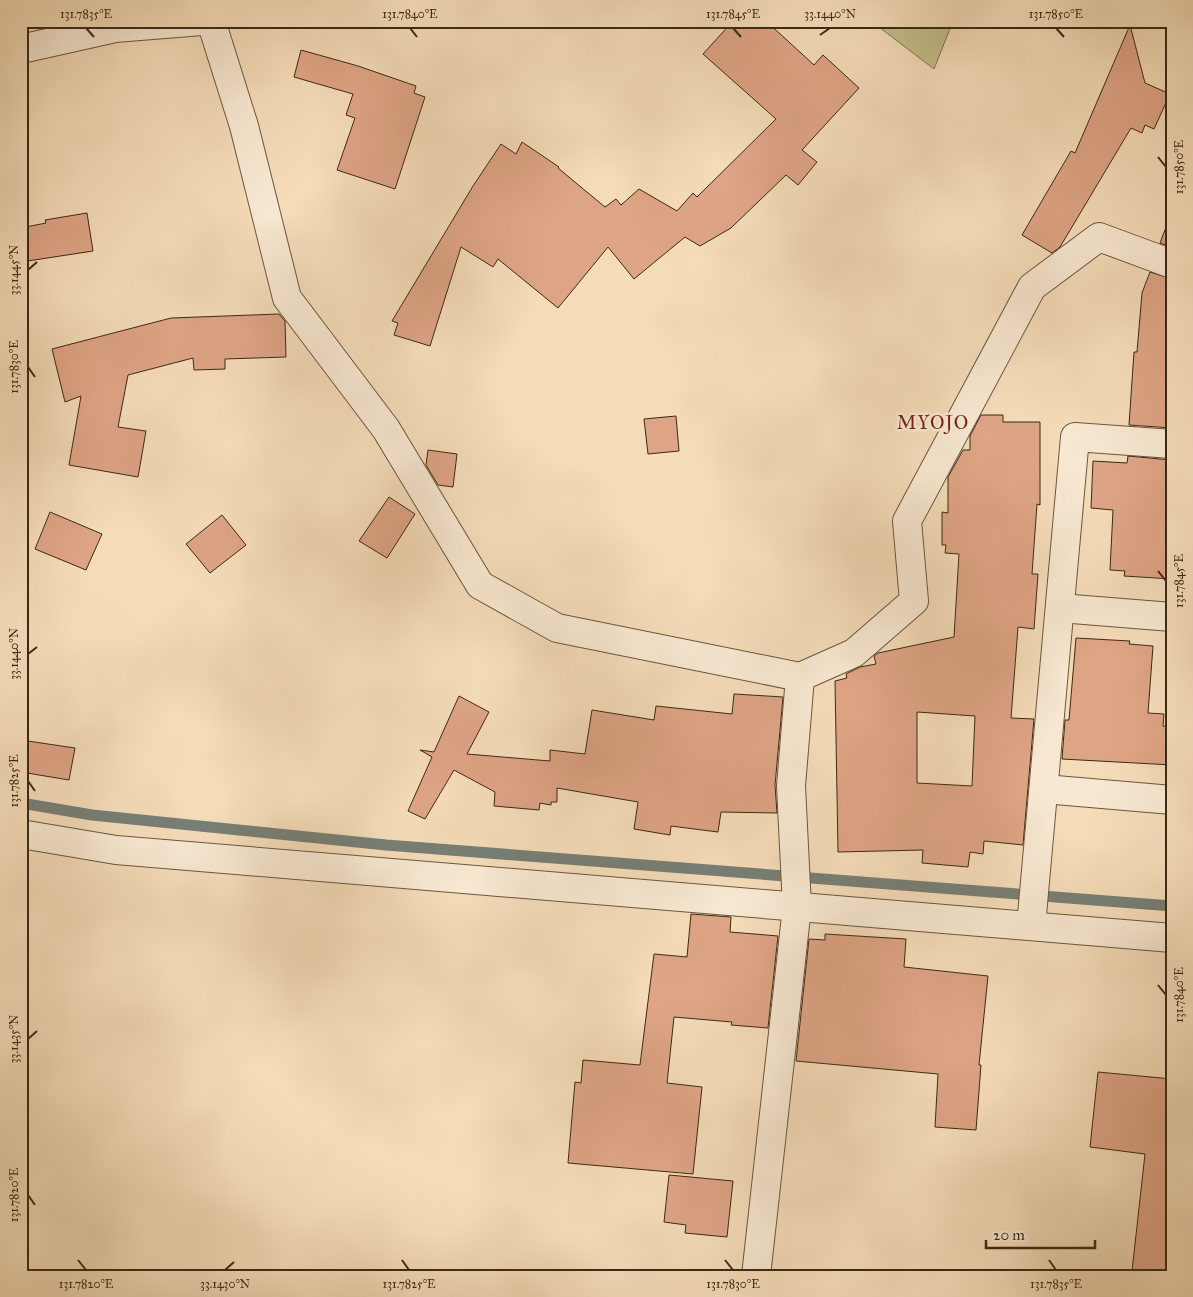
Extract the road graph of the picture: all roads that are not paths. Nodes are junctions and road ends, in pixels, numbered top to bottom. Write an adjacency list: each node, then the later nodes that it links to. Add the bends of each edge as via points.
1 (202, 21): 3 (street, via 115,28)
2 (211, 21): 8 (street, via 244,126 287,298 386,428 480,585 557,628)
3 (21, 49)
4 (1172, 264): 8 (street, via 1099,237 1032,287 907,521 914,601 854,653)
5 (1172, 444): 6 (street, via 1075,437)
6 (1060, 608): 7 (street); 9 (street)
7 (1172, 617)
8 (800, 677): 12 (street, via 791,786)
9 (1044, 790): 10 (street); 13 (street)
10 (1172, 800)
11 (21, 834): 12 (street, via 116,850)
12 (796, 900): 13 (street); 15 (street)
13 (1032, 920): 14 (street)
14 (1172, 938)
15 (756, 1276)

